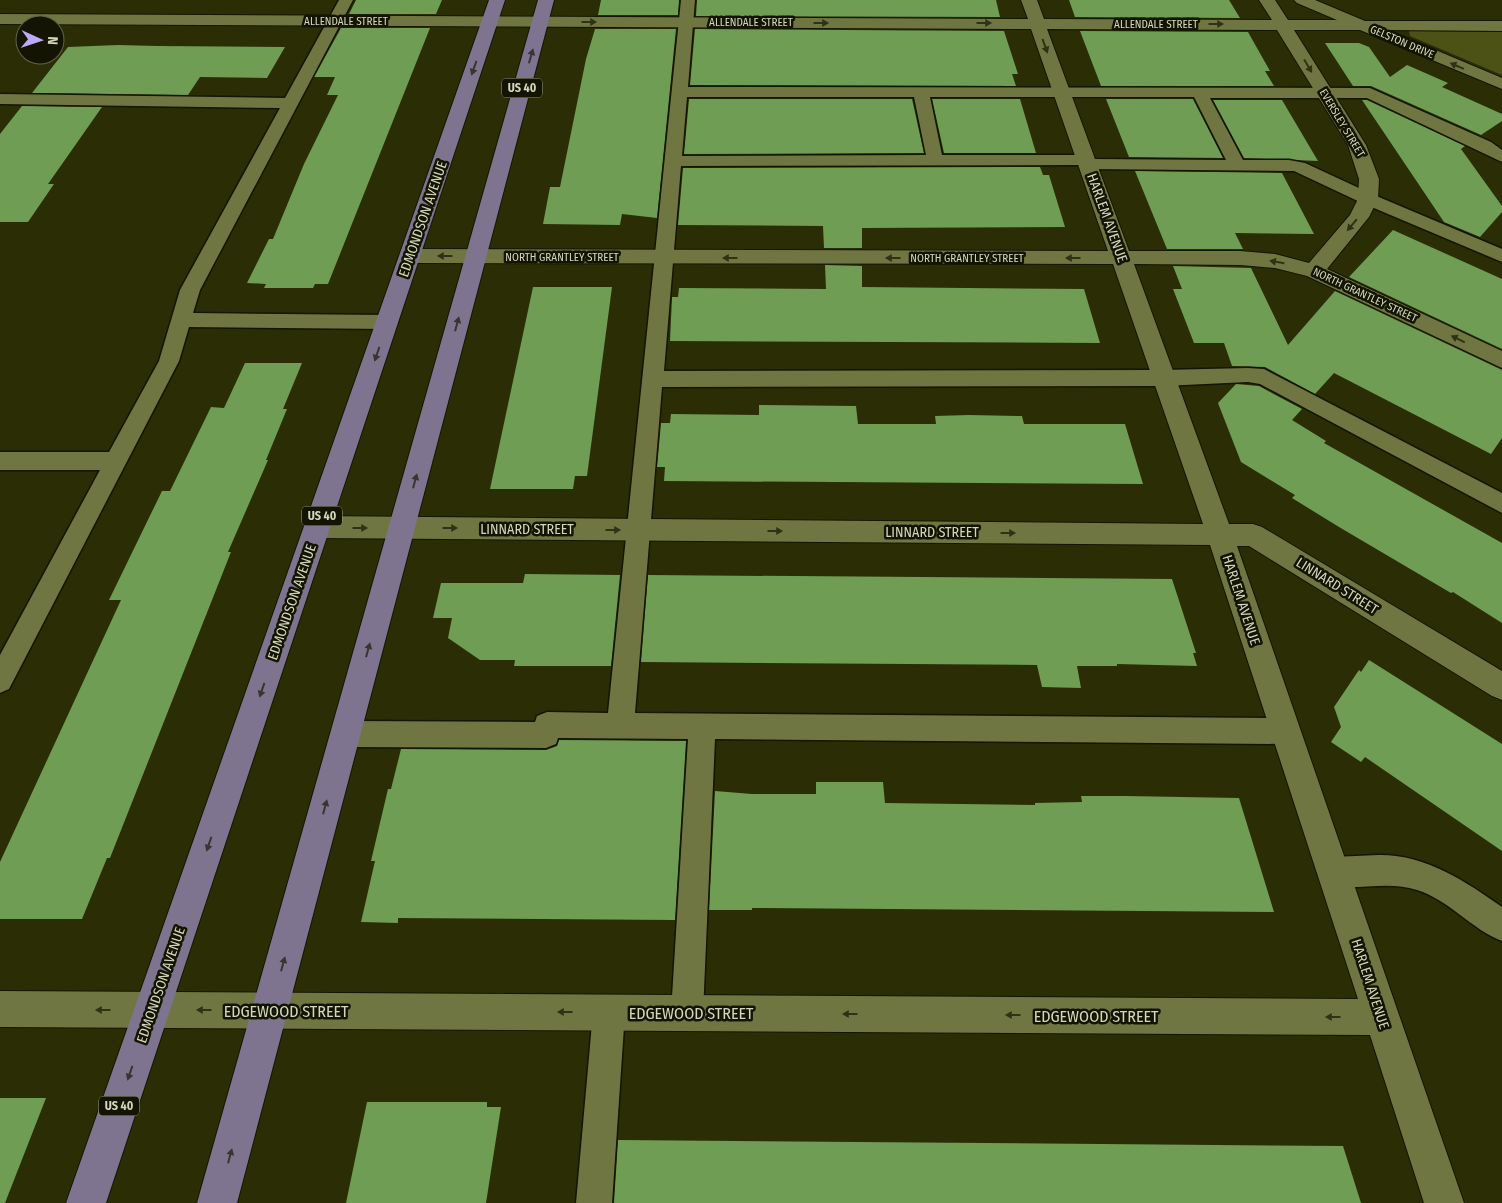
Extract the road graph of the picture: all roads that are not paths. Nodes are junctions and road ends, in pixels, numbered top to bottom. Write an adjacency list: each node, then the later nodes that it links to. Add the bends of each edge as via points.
1 (346, 0): 9 (lane)
2 (546, 0): 10 (main road, US 40)
3 (688, 0): 11 (lane)
4 (1029, 0): 12 (street, HARLEM AVENUE)
5 (1267, 0): 13 (street, EVERSLEY STREET)
6 (1302, 0): 14 (street, GELSTON DRIVE)
7 (494, 11): 9 (street, ALLENDALE STREET); 10 (street, ALLENDALE STREET); 30 (main road, EDMONDSON AVENUE / US 40, one-way to 30)
8 (2, 12): 9 (street, ALLENDALE STREET)
9 (335, 21): 23 (lane)
10 (540, 22): 11 (street, ALLENDALE STREET, one-way to 11); 31 (main road, US 40, one-way to 10)
11 (686, 22): 12 (street, ALLENDALE STREET, one-way to 12); 17 (lane)
12 (1037, 24): 13 (street, ALLENDALE STREET, one-way to 13); 19 (street, HARLEM AVENUE, one-way to 19)
13 (1282, 24): 14 (street, ALLENDALE STREET); 21 (street, EVERSLEY STREET, one-way to 21)
14 (1361, 25): 15 (street, ALLENDALE STREET); 16 (street, GELSTON DRIVE, one-way to 14)
15 (1502, 26)
16 (1502, 84)
17 (680, 92): 18 (lane); 26 (lane)
18 (921, 92): 19 (lane); 25 (lane)
19 (1062, 93): 20 (lane); 27 (street, HARLEM AVENUE)
20 (1200, 93): 21 (lane); 28 (lane)
21 (1324, 93): 24 (lane, via 1370,93 1491,142); 29 (street, EVERSLEY STREET, via 1364,160 1370,179)
22 (0, 99): 23 (lane)
23 (291, 102): 36 (lane, via 190,290)
24 (1502, 157)
25 (935, 160): 26 (lane); 27 (lane)
26 (673, 161): 33 (lane)
27 (1087, 162): 28 (lane); 34 (street, HARLEM AVENUE)
28 (1237, 164): 29 (lane, via 1299,167)
29 (1368, 199): 32 (lane); 35 (street, EVERSLEY STREET, one-way to 35, via 1359,217)
30 (411, 256): 31 (street, NORTH GRANTLEY STREET, one-way to 30); 37 (main road, EDMONDSON AVENUE / US 40)
31 (476, 256): 33 (street, NORTH GRANTLEY STREET); 45 (main road, US 40, one-way to 31)
32 (1502, 256)
33 (664, 257): 34 (street, NORTH GRANTLEY STREET, one-way to 33); 40 (lane)
34 (1122, 258): 35 (street, NORTH GRANTLEY STREET, one-way to 34, via 1275,261 1240,258); 39 (street, HARLEM AVENUE)
35 (1314, 271): 38 (street, NORTH GRANTLEY STREET, one-way to 35)
36 (180, 320): 37 (lane); 42 (lane, via 168,361)
37 (388, 322): 44 (main road, EDMONDSON AVENUE / US 40, one-way to 44)
38 (1502, 360)
39 (1163, 378): 40 (lane); 43 (lane, via 1264,377); 47 (street, HARLEM AVENUE)
40 (653, 380): 46 (lane)
41 (0, 461): 42 (lane)
42 (115, 461): 48 (lane)
43 (1502, 504)
44 (318, 528): 45 (street, LINNARD STREET, one-way to 45); 57 (main road, EDMONDSON AVENUE / US 40, one-way to 57)
45 (402, 528): 46 (street, LINNARD STREET, one-way to 46); 53 (main road, US 40, one-way to 45)
46 (639, 530): 47 (street, LINNARD STREET, one-way to 47); 50 (lane)
47 (1220, 534): 49 (street, LINNARD STREET, via 1254,535); 52 (street, HARLEM AVENUE)
48 (0, 681)
49 (1502, 687)
50 (620, 726): 51 (lane); 53 (lane, via 547,725 546,735)
51 (702, 727): 52 (lane); 60 (lane)
52 (1285, 731): 54 (street, HARLEM AVENUE)
53 (345, 734): 58 (main road, US 40, one-way to 53)
54 (1333, 872): 55 (lane, via 1401,870 1427,878 1455,892); 61 (street, HARLEM AVENUE)
55 (1502, 926)
56 (0, 1009): 57 (street, EDGEWOOD STREET, one-way to 56)
57 (152, 1010): 58 (street, EDGEWOOD STREET, one-way to 57); 62 (main road, EDMONDSON AVENUE / US 40, one-way to 62)
58 (270, 1010): 59 (street, EDGEWOOD STREET, one-way to 58); 63 (main road, US 40, one-way to 58)
59 (609, 1012): 60 (street, EDGEWOOD STREET); 64 (lane)
60 (687, 1013): 61 (street, EDGEWOOD STREET, one-way to 60)
61 (1381, 1018): 65 (street, HARLEM AVENUE)
62 (86, 1203)
63 (217, 1203)
64 (594, 1203)
65 (1444, 1203)

